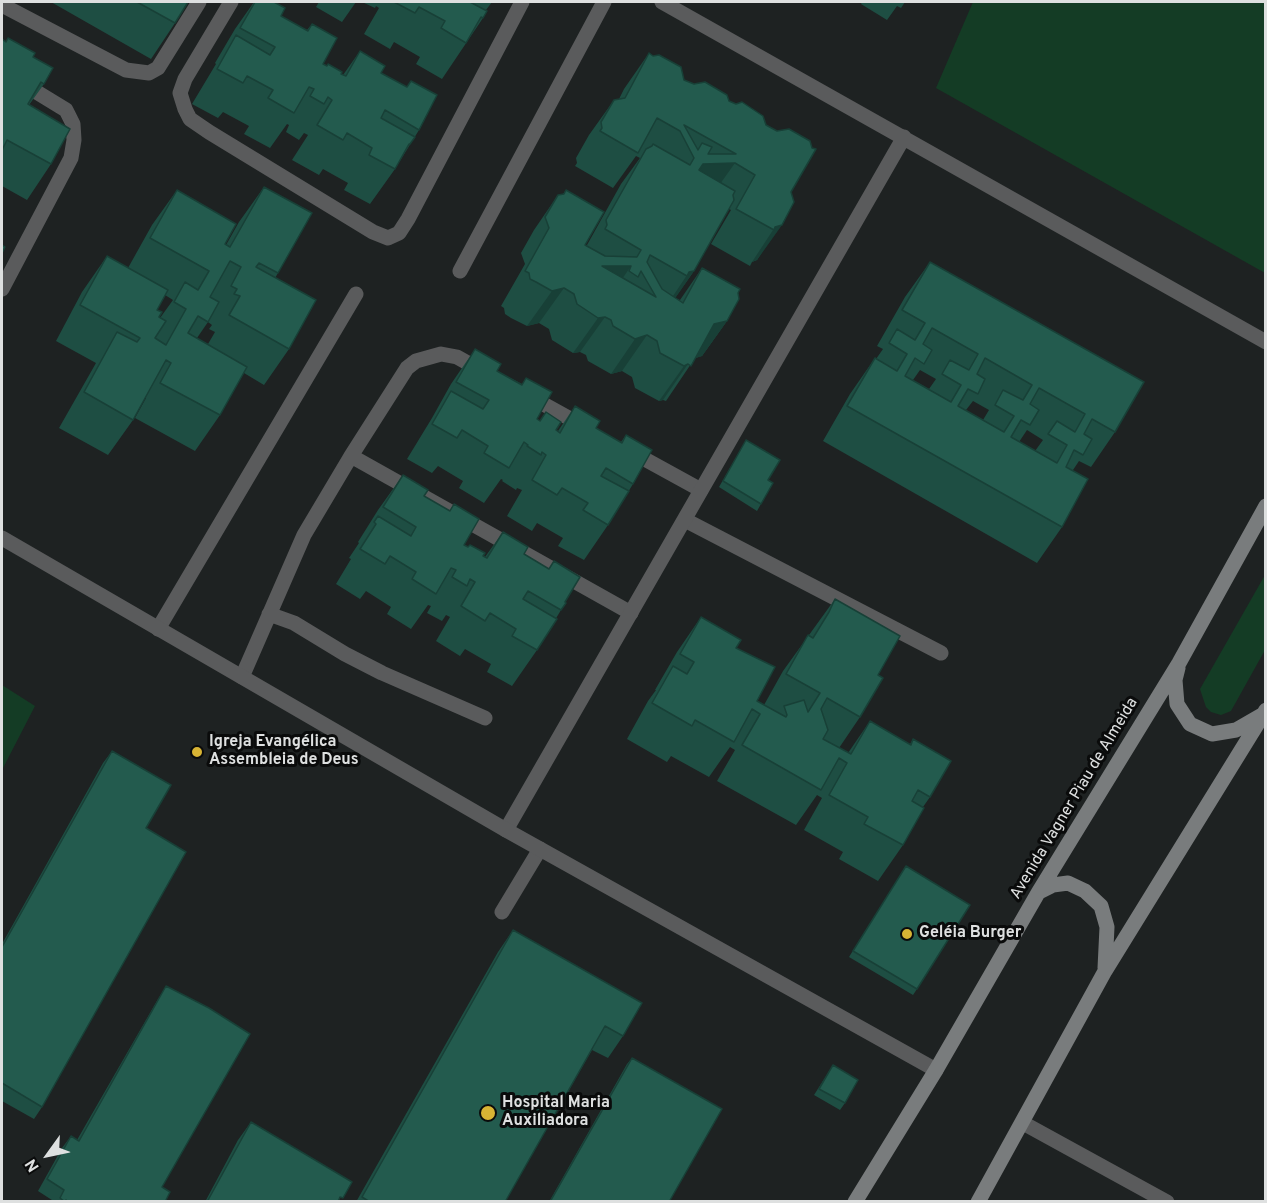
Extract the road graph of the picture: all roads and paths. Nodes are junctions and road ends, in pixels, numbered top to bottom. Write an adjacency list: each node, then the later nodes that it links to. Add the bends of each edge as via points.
1 (199, 2): 6 (street, via 158,68 149,73 126,70)
2 (231, 2): 3 (street, via 180,93 190,119 388,238 399,233 408,219)
3 (522, 2)
4 (604, 2): 9 (street)
5 (662, 2): 8 (street)
6 (2, 5)
7 (2, 71): 10 (street, via 66,110 73,124 74,140 71,158)
8 (904, 137): 12 (street); 18 (street)
9 (460, 271)
10 (2, 289)
11 (356, 294): 24 (street)
12 (1266, 342)
13 (498, 379): 17 (street, via 457,357 441,354 416,361 407,368)
14 (518, 390): 15 (street)
15 (599, 435)
16 (620, 446): 18 (street)
17 (351, 456): 22 (street); 23 (street, via 304,535)
18 (701, 490): 20 (street)
19 (1266, 506): 26 (main road, Avenida Vagner Piau de Almeida)
20 (684, 520): 22 (street); 25 (street)
21 (2, 538): 24 (street)
22 (631, 613): 30 (street)
23 (269, 614): 27 (street); 29 (street, via 294,623 382,674)
24 (158, 629): 27 (street)
25 (941, 653)
26 (1179, 663): 28 (main road, via 1175,680 1177,704 1190,724 1212,734 1236,730); 32 (main road, Avenida Vagner Piau de Almeida)
27 (242, 677): 30 (street)
28 (1265, 712): 34 (main road)
29 (485, 718)
30 (506, 831): 31 (street)
31 (540, 849): 33 (street); 35 (street)
32 (1038, 893): 34 (main road, via 1068,883 1085,891 1101,906 1107,927); 35 (main road, Avenida Vagner Piau de Almeida)
33 (502, 912)
34 (1105, 971): 36 (main road)
35 (936, 1070): 37 (main road, Avenida Vagner Piau de Almeida)
36 (1023, 1123): 38 (main road); 39 (street)
37 (855, 1202)
38 (978, 1202)
39 (1167, 1202)

